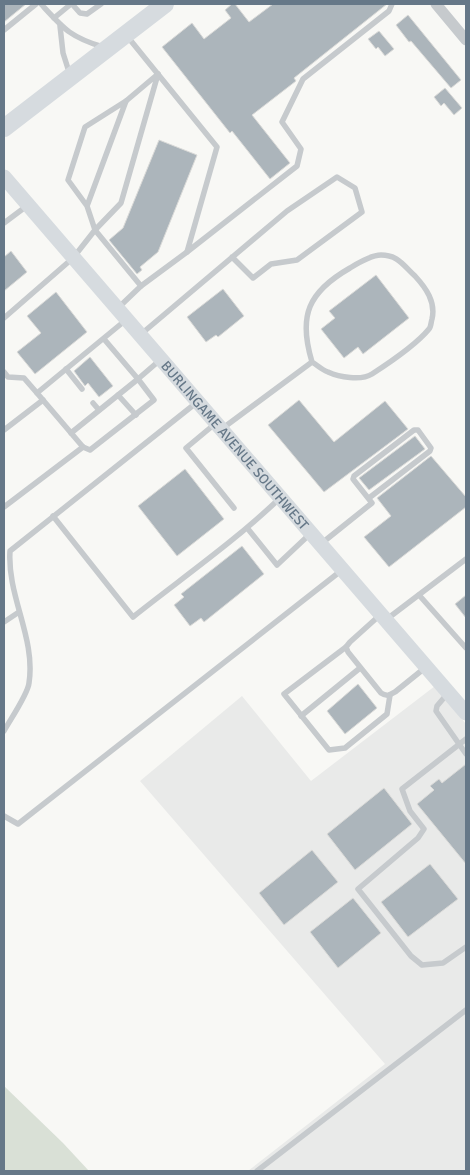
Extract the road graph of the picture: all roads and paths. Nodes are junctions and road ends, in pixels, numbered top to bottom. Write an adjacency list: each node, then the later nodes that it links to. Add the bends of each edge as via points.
1 (36, 4): 9 (lane)
2 (41, 4): 10 (lane)
3 (72, 4): 4 (lane, via 80,13 87,14); 10 (lane)
4 (101, 4)
5 (392, 4): 25 (lane, via 389,11 303,79 282,122 302,149 297,166)
6 (436, 4): 14 (street)
7 (161, 5): 13 (main road)
8 (21, 8): 9 (lane)
9 (25, 13): 12 (lane, via 11,20)
10 (54, 18): 11 (lane)
11 (60, 26): 15 (lane, via 80,40); 17 (lane)
12 (4, 30)
13 (126, 34): 15 (main road); 16 (lane)
14 (466, 40)
15 (107, 48): 17 (main road)
16 (158, 74): 18 (lane); 24 (lane, via 120,203); 25 (lane, via 217,147)
17 (70, 77): 19 (main road)
18 (126, 101): 22 (lane); 22 (lane, via 85,127 68,180)
19 (4, 128)
20 (4, 177): 21 (street, BURLINGAME AVENUE SOUTHWEST)
21 (28, 205): 23 (lane); 27 (street, BURLINGAME AVENUE SOUTHWEST)
22 (87, 206): 24 (lane)
23 (4, 223)
24 (96, 230): 27 (lane); 28 (lane)
25 (187, 252): 28 (lane)
26 (232, 257): 26 (lane, via 287,211 337,177 355,188 362,212 297,260 272,264 253,278); 31 (lane)
27 (73, 258): 29 (street, BURLINGAME AVENUE SOUTHWEST); 30 (lane)
28 (141, 286): 29 (lane)
29 (122, 313): 31 (street, BURLINGAME AVENUE SOUTHWEST); 32 (lane)
30 (4, 318)
31 (140, 335): 33 (street, BURLINGAME AVENUE SOUTHWEST)
32 (104, 338): 35 (lane); 37 (lane)
33 (161, 359): 37 (lane); 42 (street, BURLINGAME AVENUE SOUTHWEST)
34 (312, 362): 34 (lane, via 328,372 348,377 368,376 386,364 430,328 434,310 425,286 395,256 379,254 340,274 320,290 309,306 304,327); 46 (lane)
35 (66, 369): 38 (lane); 39 (lane)
36 (4, 372): 39 (lane, via 8,377 24,378)
37 (138, 379): 40 (lane); 45 (lane, via 154,400)
38 (82, 389)
39 (38, 393): 41 (lane)
40 (118, 395): 44 (lane); 45 (lane)
41 (43, 400): 47 (lane); 48 (lane)
42 (198, 402): 46 (street, BURLINGAME AVENUE SOUTHWEST); 54 (lane)
43 (92, 403): 44 (lane)
44 (99, 410): 48 (lane)
45 (136, 415): 49 (lane, via 90,450)
46 (219, 426): 50 (street, BURLINGAME AVENUE SOUTHWEST); 53 (lane, via 186,448)
47 (4, 430)
48 (70, 433): 49 (lane)
49 (82, 447): 52 (lane)
50 (280, 498): 55 (lane); 56 (street, BURLINGAME AVENUE SOUTHWEST)
51 (368, 498): 51 (lane, via 430,451 418,430 354,476); 56 (lane, via 371,504)
52 (4, 507)
53 (234, 508)
54 (52, 516): 55 (lane, via 132,617); 57 (lane)
55 (248, 528): 56 (lane, via 277,565)
56 (316, 539): 60 (street, BURLINGAME AVENUE SOUTHWEST)
57 (10, 551): 58 (lane); 62 (lane, via 9,566)
58 (4, 555)
59 (466, 559): 61 (lane)
60 (342, 570): 63 (street, BURLINGAME AVENUE SOUTHWEST); 77 (lane, via 18,824)
61 (419, 595): 63 (lane); 66 (lane)
62 (19, 612): 64 (lane); 73 (lane, via 29,651 29,685)
63 (383, 617): 65 (lane); 67 (street, BURLINGAME AVENUE SOUTHWEST)
64 (4, 622)
65 (346, 647): 68 (lane); 72 (lane, via 284,694)
66 (466, 648)
67 (426, 667): 69 (street, BURLINGAME AVENUE SOUTHWEST); 70 (lane)
68 (360, 668): 70 (lane, via 381,693); 72 (lane)
69 (448, 693): 71 (street, BURLINGAME AVENUE SOUTHWEST); 75 (lane, via 436,711)
70 (390, 695): 72 (lane, via 387,714 345,748 329,750)
71 (466, 714)
72 (301, 716)
73 (4, 731)
74 (466, 739): 75 (lane)
75 (460, 744): 76 (lane); 78 (lane, via 402,789 410,811 424,829 418,838 358,889 411,956 422,965 443,964)
76 (466, 754)
77 (4, 816)
78 (466, 947)
79 (466, 1010): 80 (lane)
80 (257, 1171)

